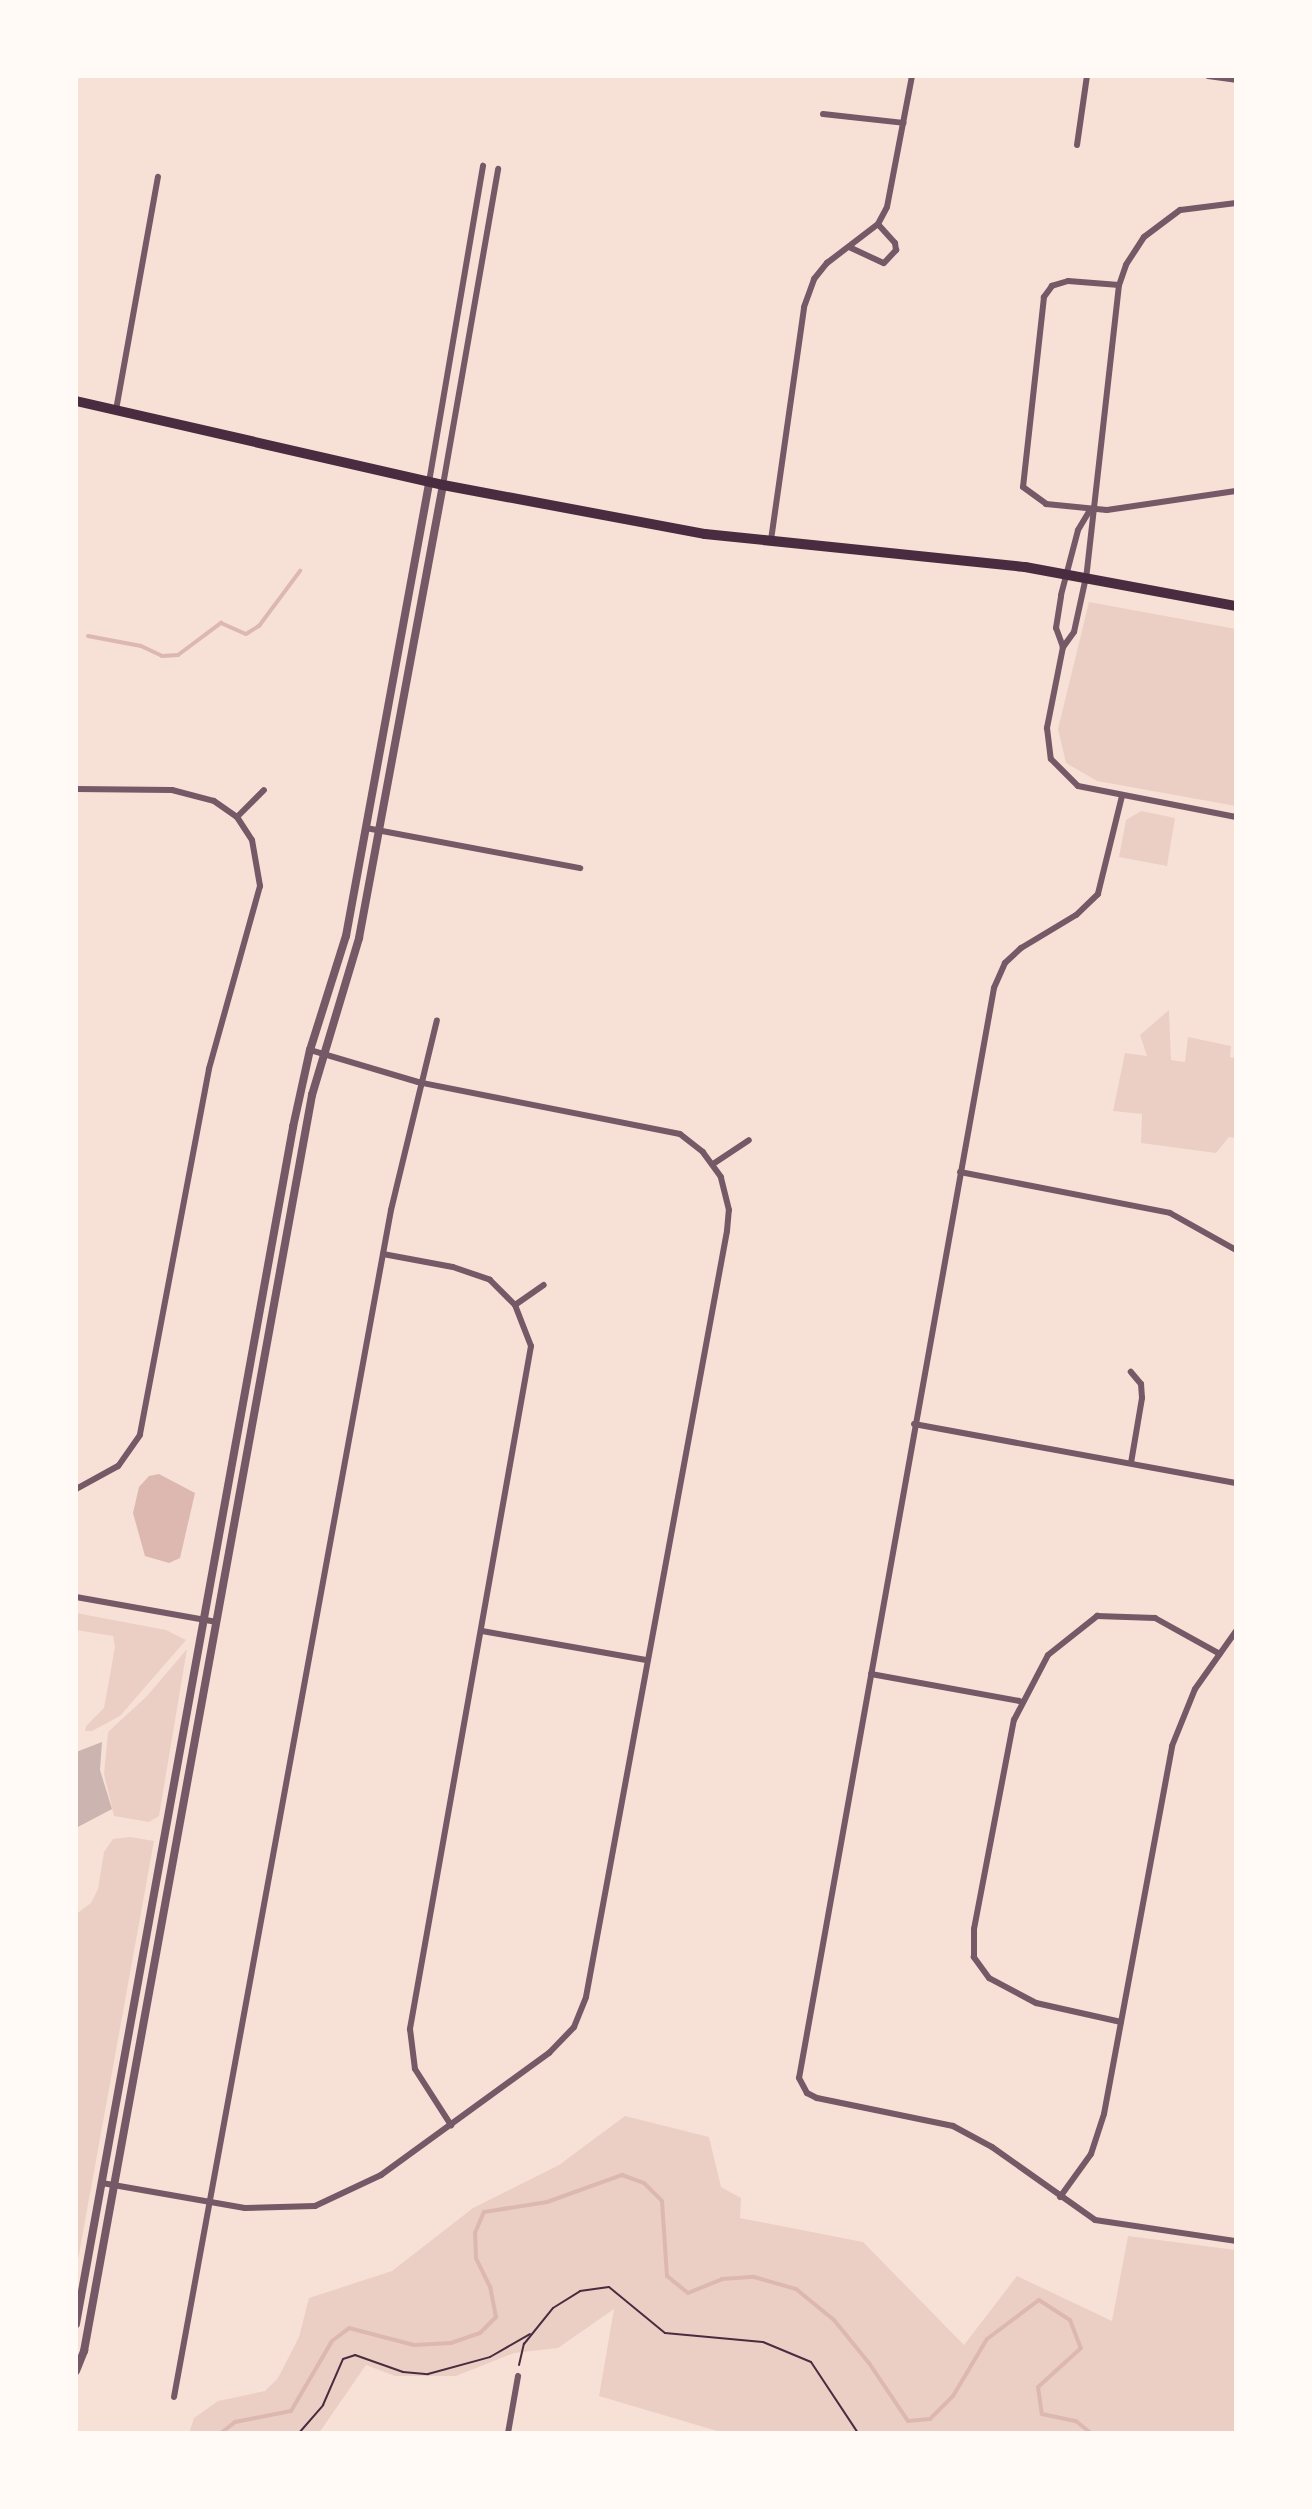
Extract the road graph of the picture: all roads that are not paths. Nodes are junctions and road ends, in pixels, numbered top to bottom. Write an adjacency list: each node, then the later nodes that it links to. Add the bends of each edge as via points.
1 (912, 76): 6 (street)
2 (1087, 76): 7 (street)
3 (1208, 76): 4 (street)
4 (1236, 80)
5 (823, 114): 6 (street)
6 (904, 123): 12 (street, via 887,207)
7 (1077, 145)
8 (483, 166): 17 (street)
9 (498, 169): 18 (street)
10 (158, 177): 16 (street)
11 (1236, 203): 14 (street, via 1195,205 1162,222 1133,252)
12 (878, 224): 13 (street); 13 (street, via 895,243 896,250 884,263)
13 (849, 247): 21 (street, via 814,279 804,307)
14 (1119, 285): 20 (street); 20 (street, via 1068,281 1047,289 1032,371 1034,404 1023,487 1046,504)
15 (76, 401): 16 (main road)
16 (116, 410): 17 (main road)
17 (429, 482): 18 (main road); 31 (street)
18 (443, 485): 21 (main road, via 705,534); 32 (street)
19 (1236, 491): 20 (street, via 1148,507)
20 (1091, 509): 22 (street, via 1078,530); 23 (street)
21 (771, 540): 22 (main road)
22 (1067, 574): 23 (main road); 25 (street, via 1056,628)
23 (1086, 577): 24 (main road); 25 (street, via 1074,632)
24 (1236, 606)
25 (1063, 647): 28 (street, via 1047,728 1051,759 1078,786)
26 (76, 789): 29 (street, via 186,792 214,801)
27 (264, 790): 29 (street)
28 (1122, 796): 30 (street); 40 (street, via 1098,894 1076,915 1021,948 998,975)
29 (237, 817): 49 (street, via 257,855 260,886 209,1069 145,1416 140,1435 118,1466)
30 (1236, 817)
31 (366, 828): 32 (street); 35 (street, via 339,968)
32 (379, 831): 33 (street); 36 (street, via 353,963)
33 (580, 868)
34 (437, 1020): 37 (street)
35 (310, 1050): 36 (street); 51 (street)
36 (322, 1054): 37 (street); 52 (street)
37 (418, 1082): 39 (street, via 665,1128 693,1143); 42 (street)
38 (749, 1140): 39 (street)
39 (713, 1164): 56 (street, via 726,1193 727,1231)
40 (960, 1172): 41 (street, via 1170,1213); 46 (street)
41 (1236, 1250)
42 (383, 1254): 44 (street, via 474,1272); 64 (street)
43 (544, 1285): 44 (street)
44 (515, 1305): 53 (street, via 528,1328 530,1373)
45 (1131, 1372): 47 (street, via 1141,1384 1142,1398)
46 (914, 1424): 47 (street); 57 (street)
47 (1131, 1463): 48 (street)
48 (1236, 1483)
49 (76, 1489)
50 (76, 1597): 51 (street)
51 (204, 1620): 52 (street); 61 (street)
52 (217, 1622): 62 (street)
53 (482, 1631): 56 (street); 60 (street, via 410,2029 415,2069)
54 (1236, 1631): 55 (street)
55 (1220, 1654): 58 (street, via 1155,1618 1097,1616 1062,1639); 59 (street, via 1195,1689 1172,1746)
56 (647, 1660): 60 (street, via 582,2010 556,2047)
57 (871, 1674): 58 (street); 63 (street, via 799,2067 801,2086 817,2098 953,2126)
58 (1020, 1701): 59 (street, via 974,1929 974,1957 989,1978 1036,2003)
59 (1121, 2022): 63 (street, via 1098,2138)
60 (451, 2125): 64 (street, via 359,2189 315,2206 266,2211)
61 (102, 2183): 62 (street); 66 (street)
62 (114, 2185): 64 (street); 67 (street)
63 (1060, 2197): 65 (street, via 1107,2225)
64 (209, 2203): 69 (street)
65 (1236, 2241)
66 (76, 2324)
67 (76, 2371)
68 (518, 2376): 70 (street)
69 (174, 2397)
70 (508, 2433)

